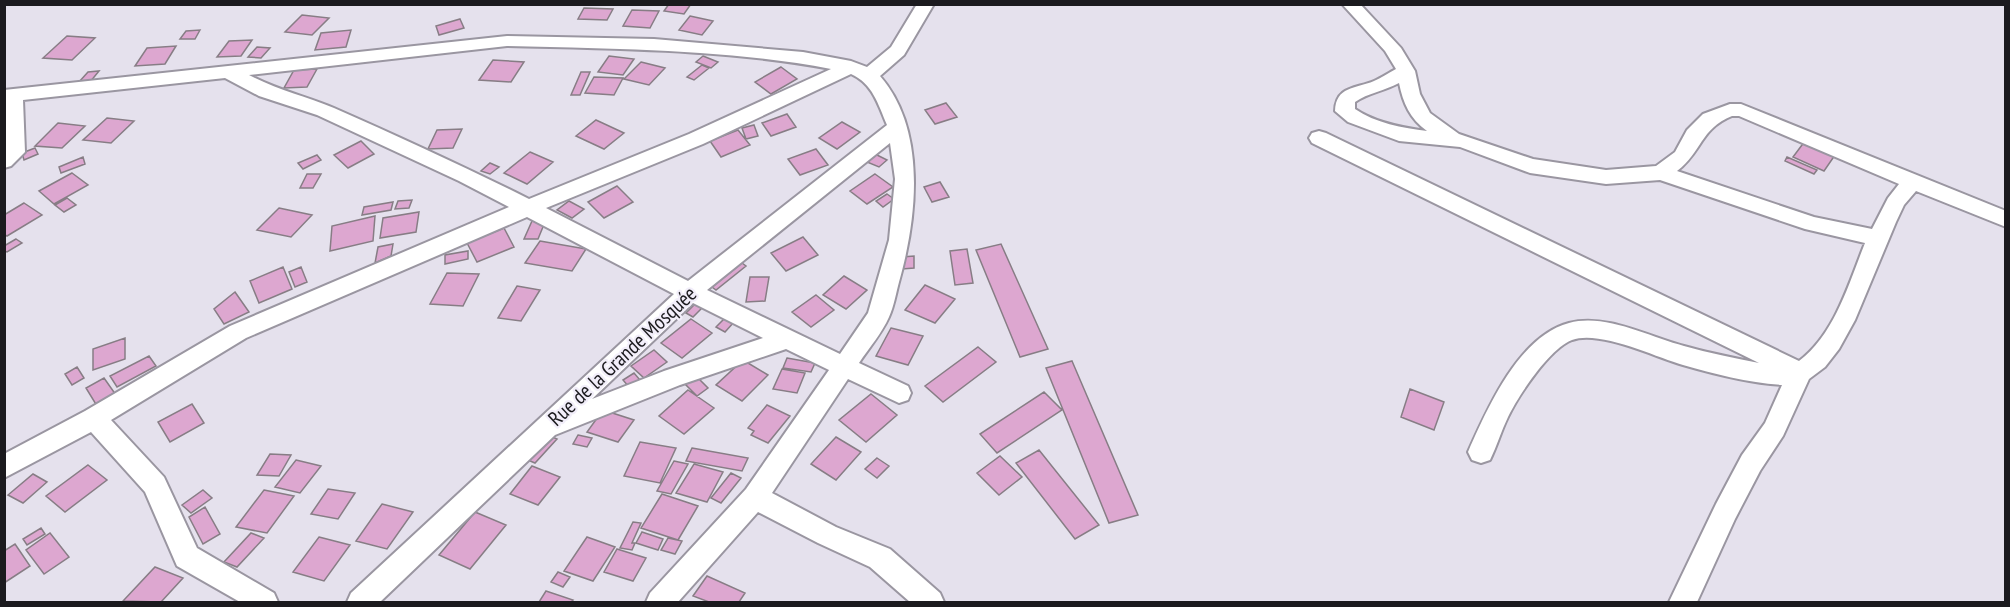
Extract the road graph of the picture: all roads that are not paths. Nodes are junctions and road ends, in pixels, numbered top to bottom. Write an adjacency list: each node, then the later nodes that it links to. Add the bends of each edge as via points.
1 (926, 4): 3 (street, via 898,51)
2 (1350, 4): 4 (street, via 1392,48)
3 (860, 71): 5 (street, via 804,58 654,45 507,41); 7 (street, via 882,90); 13 (street)
4 (1406, 71): 9 (street, via 1415,111 1432,126); 9 (street, via 1382,85 1355,93 1345,100 1345,111 1399,134)
5 (231, 73): 6 (street); 13 (street, via 266,92 324,111)
6 (9, 95): 10 (street, via 15,152)
7 (897, 127): 16 (street, Rue de la Grande Mosquée); 18 (street, via 906,179 900,240 879,315)
8 (1319, 138): 19 (street)
9 (1463, 141): 11 (street, via 1530,166 1606,177)
10 (4, 161)
11 (1662, 173): 12 (street, via 1683,156 1694,135 1710,118 1730,110 1793,131); 15 (street, via 1812,224)
12 (1912, 182): 14 (street); 15 (street, via 1895,203)
13 (530, 207): 16 (street); 21 (street, via 238,332)
14 (2006, 220)
15 (1878, 238): 19 (street, via 1838,330 1819,356)
16 (690, 292): 17 (street); 22 (street, Rue de la Grande Mosquée)
17 (787, 339): 18 (street); 22 (street, via 672,378)
18 (842, 366): 20 (street); 25 (street)
19 (1800, 372): 23 (street, via 1764,373 1686,357 1599,331 1570,331 1550,342 1532,363 1499,410); 30 (street, via 1774,429 1725,512)
20 (899, 393)
21 (94, 418): 24 (street); 26 (street, via 155,485 187,557)
22 (543, 429): 27 (street, Rue de la Grande Mosquée)
23 (1481, 452)
24 (4, 467)
25 (755, 497): 28 (street); 29 (street, via 880,558)
26 (264, 603)
27 (361, 603)
28 (660, 603)
29 (930, 603)
30 (1683, 603)

